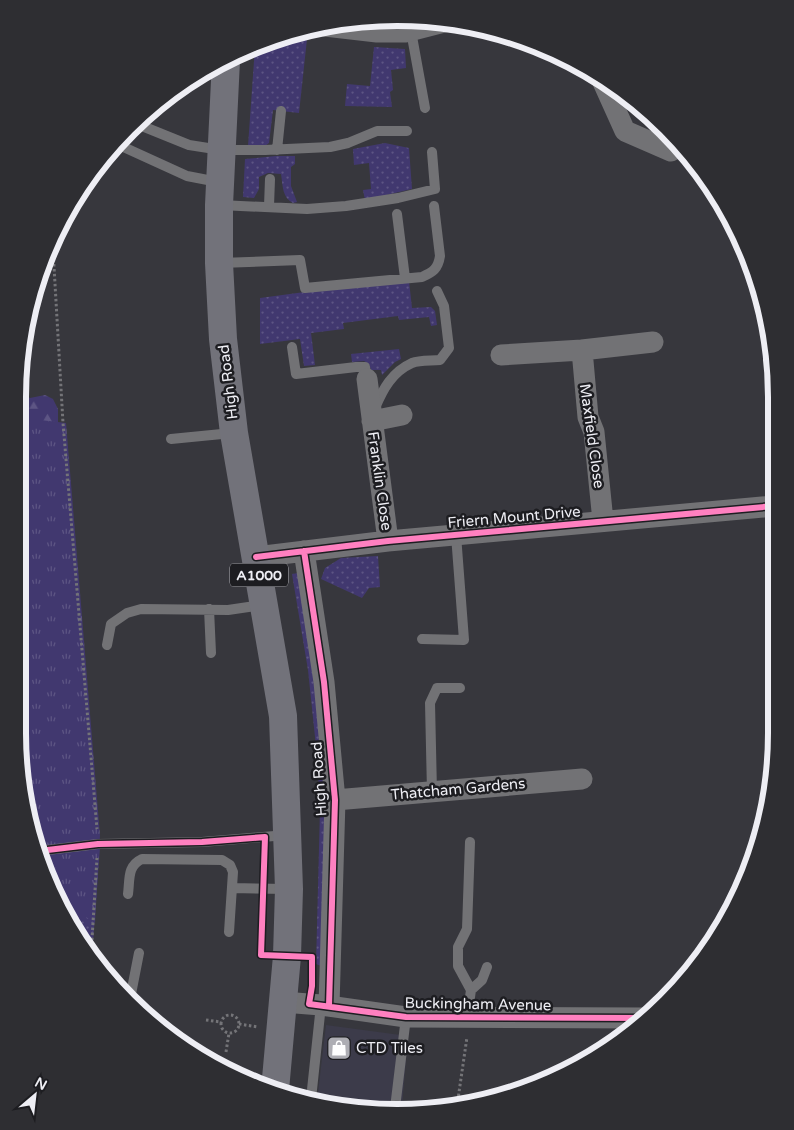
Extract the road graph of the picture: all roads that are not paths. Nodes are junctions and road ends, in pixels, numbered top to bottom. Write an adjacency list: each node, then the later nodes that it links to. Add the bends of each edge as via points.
1 (408, 27): 2 (street, via 377,32); 5 (lane)
2 (350, 29)
3 (226, 68): 10 (main road, High Road / A1000)
4 (608, 92): 12 (street, via 626,131)
5 (425, 108)
6 (281, 111): 11 (lane)
7 (144, 127): 10 (lane, via 189,145)
8 (408, 132): 11 (lane, via 377,131 330,148)
9 (124, 147): 15 (lane)
10 (221, 150): 11 (lane); 15 (main road, High Road / A1000)
11 (277, 150)
12 (671, 151)
13 (432, 152): 16 (lane, via 435,190 346,206 307,209)
14 (270, 178): 16 (lane)
15 (219, 193): 16 (lane); 19 (main road, High Road / A1000)
16 (269, 206)
17 (434, 206): 20 (lane, via 440,256 438,264 433,272 422,277)
18 (397, 214): 20 (lane)
19 (219, 263): 20 (lane, via 300,260 305,288); 29 (main road, High Road / A1000, via 223,339)
20 (405, 278)
21 (436, 292): 28 (lane, via 444,306 449,348 440,360 413,363 399,372 385,386)
22 (653, 342): 24 (street)
23 (292, 347): 26 (lane, via 296,374 356,366 364,367)
24 (582, 350): 25 (street); 32 (street, Maxfield Close)
25 (501, 355)
26 (367, 379): 28 (street, Franklin Close)
27 (402, 415): 28 (street, Franklin Close)
28 (372, 418): 34 (street, Franklin Close)
29 (234, 433): 30 (lane); 36 (main road, High Road / A1000)
30 (171, 439)
31 (768, 507): 32 (street, Friern Mount Drive)
32 (603, 521): 33 (street, Friern Mount Drive)
33 (456, 535): 34 (street, Friern Mount Drive); 39 (lane, via 464,640)
34 (388, 541): 35 (street, Friern Mount Drive)
35 (304, 551): 36 (street, Friern Mount Drive); 45 (street, High Road, via 324,682)
36 (256, 557): 37 (main road, High Road / A1000)
37 (264, 604): 38 (lane); 46 (main road, High Road / A1000, via 283,716)
38 (210, 610): 40 (lane, via 141,609 127,613 111,624); 41 (lane)
39 (422, 639)
40 (108, 646)
41 (211, 653)
42 (460, 688): 44 (lane, via 437,688 430,702)
43 (582, 779): 44 (street, Thatcham Gardens)
44 (432, 792): 45 (street, Thatcham Gardens)
45 (335, 800): 58 (street, High Road)
46 (287, 835): 48 (lane, via 202,842 98,844); 50 (main road, High Road / A1000)
47 (470, 842): 55 (lane, via 467,929 458,947 458,966)
48 (45, 850)
49 (232, 888): 50 (lane); 51 (lane, via 233,872 230,865 222,860 142,859 131,869); 52 (lane)
50 (288, 889): 57 (main road, High Road / A1000)
51 (128, 894)
52 (229, 932)
53 (139, 953): 56 (lane)
54 (488, 967): 55 (lane, via 482,980)
55 (470, 990): 60 (lane)
56 (132, 991)
57 (283, 1002): 58 (street, Buckingham Avenue); 62 (main road, High Road / A1000)
58 (325, 1006): 59 (street, Buckingham Avenue); 63 (lane, High Road)
59 (406, 1017): 60 (street, Buckingham Avenue); 64 (lane)
60 (468, 1018): 61 (street, Buckingham Avenue)
61 (634, 1018)
62 (276, 1083)
63 (312, 1094)
64 (395, 1104)

